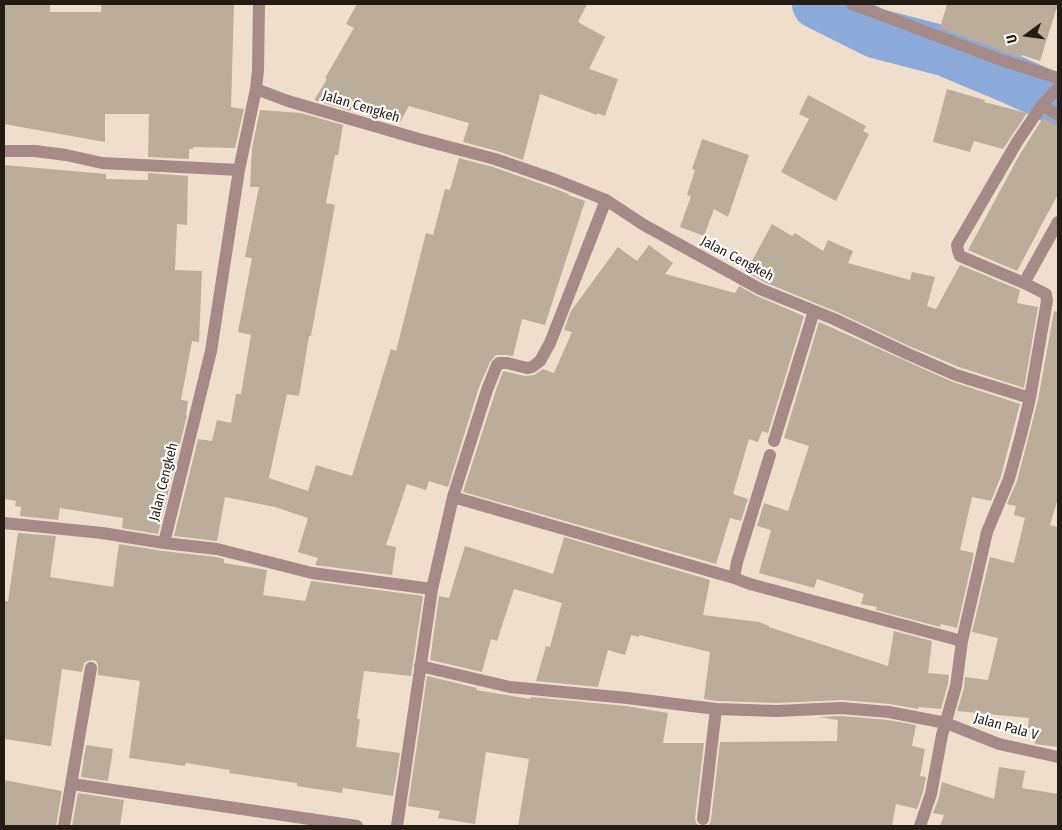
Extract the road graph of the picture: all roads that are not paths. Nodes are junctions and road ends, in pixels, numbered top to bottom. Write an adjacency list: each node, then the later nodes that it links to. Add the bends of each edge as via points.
1 (259, 4): 5 (street)
2 (852, 4): 3 (street)
3 (1058, 78)
4 (1058, 88): 6 (street)
5 (256, 89): 9 (street, Jalan Cengkeh); 10 (street, Jalan Cengkeh, via 288,101 495,159)
6 (1044, 103): 7 (street); 12 (street, via 1017,142 957,245 960,256)
7 (1058, 115)
8 (4, 151): 9 (street, via 35,151 102,162)
9 (239, 170): 19 (street, Jalan Cengkeh, via 211,351)
10 (606, 200): 13 (street, Jalan Cengkeh, via 735,276); 17 (street, via 540,361 526,368 501,362 497,364)
11 (1058, 222): 12 (street)
12 (1024, 283): 14 (street, via 1046,294 1047,301)
13 (814, 311): 14 (street, Jalan Cengkeh, via 956,375); 15 (street)
14 (1030, 398): 22 (street, via 1013,467 987,532)
15 (774, 441)
16 (770, 455): 20 (street)
17 (453, 497): 20 (street); 21 (street)
18 (4, 524): 19 (street, Jalan Cengkeh, via 102,533)
19 (164, 543): 21 (street, via 217,549 312,573)
20 (734, 578): 22 (street)
21 (432, 589): 23 (street)
22 (962, 641): 26 (street, via 956,686)
23 (420, 666): 25 (street, Jalan Pala V, via 510,687); 32 (street)
24 (91, 668): 28 (street)
25 (716, 709): 26 (street, Jalan Pala V, via 841,708 889,712); 29 (street)
26 (946, 723): 27 (street, Jalan Pala V, via 999,744); 33 (street, via 931,794)
27 (1058, 757)
28 (72, 784): 30 (street); 31 (street)
29 (703, 819)
30 (64, 826)
31 (357, 826)
32 (397, 826)
33 (920, 826)

